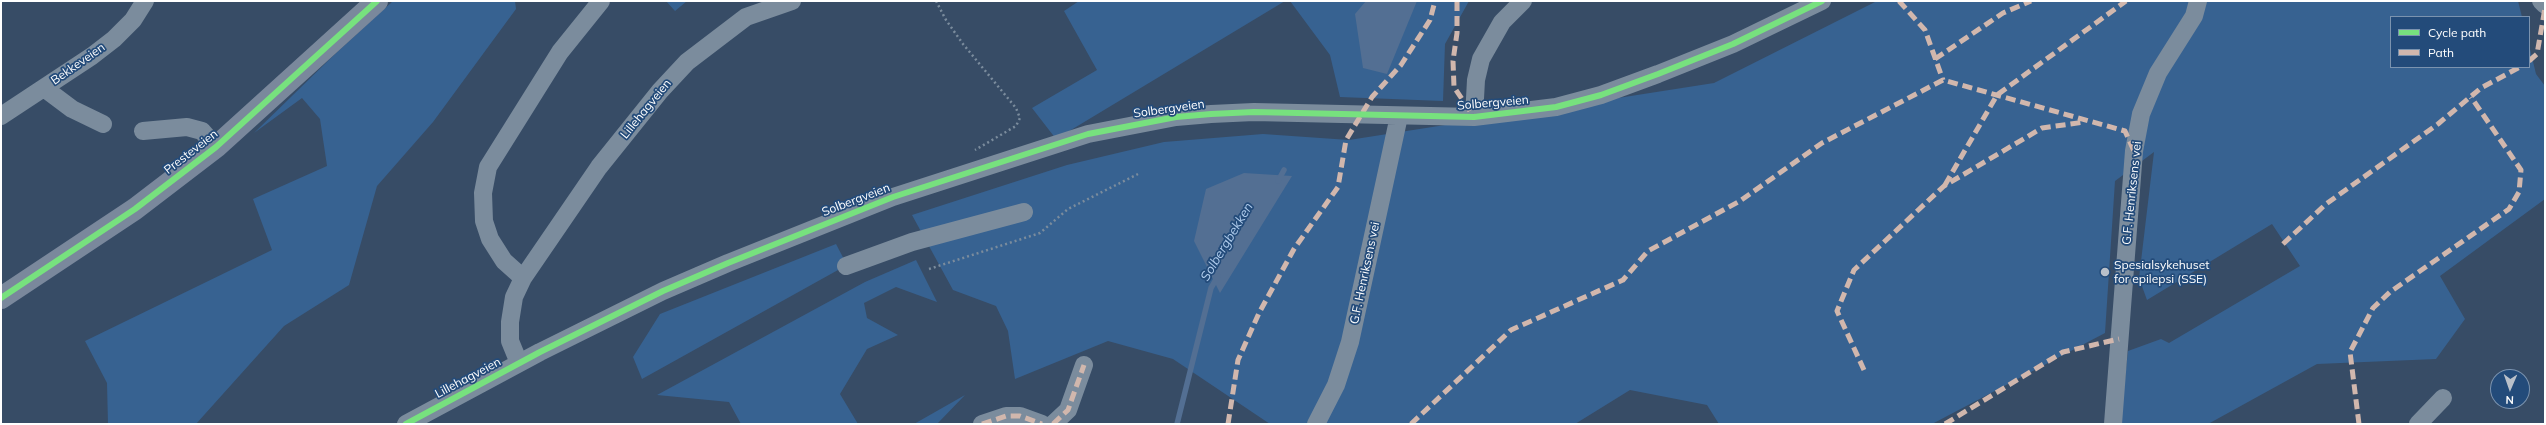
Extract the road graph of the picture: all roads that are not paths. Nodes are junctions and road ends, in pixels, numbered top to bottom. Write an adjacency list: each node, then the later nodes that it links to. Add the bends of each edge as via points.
1 (145, 1): 10 (street, Bekkeveien, via 133,20 114,39)
2 (377, 1): 16 (main road, Presteveien)
3 (601, 1): 19 (street, via 560,52 488,167 483,193 484,221 490,239 504,261)
4 (792, 1): 19 (street, Lillehagveien, via 746,17 687,62 660,90 599,167)
5 (1523, 1): 13 (street, via 1506,30 1481,58 1476,80)
6 (1822, 1): 13 (street, Solbergveien, via 1733,44 1601,95 1556,107)
7 (2198, 1): 30 (street, G.F. Henriksens vei, via 2194,16 2158,73 2141,114 2134,151)
8 (2541, 1): 9 (street)
9 (2545, 5)
10 (44, 88): 11 (street, Bekkeveien); 14 (street, via 72,109)
11 (1, 116)
12 (1399, 116): 13 (street, Solbergveien); 21 (street, Solbergveien, via 1262,112 1211,114 1176,117 1088,134 893,197 797,234 663,291); 29 (street, G.F. Henriksens vei, via 1350,342 1336,385)
13 (1474, 117)
14 (103, 124)
15 (143, 131): 16 (street, via 187,127 202,131)
16 (216, 147): 20 (main road, Presteveien, via 135,208)
17 (1024, 212): 18 (street, via 912,242)
18 (846, 266)
19 (523, 278): 22 (street, Lillehagveien, via 514,297 510,322 510,341)
20 (1, 298)
21 (540, 352): 22 (street, Lillehagveien)
22 (519, 363): 25 (street, Lillehagveien)
23 (1084, 365): 28 (street, via 1068,410)
24 (2443, 398): 31 (street)
25 (406, 424)
26 (982, 424): 27 (street, via 1006,416 1020,416)
27 (1042, 424)
28 (1053, 424)
29 (1316, 424)
30 (2113, 424)
31 (2418, 424)

